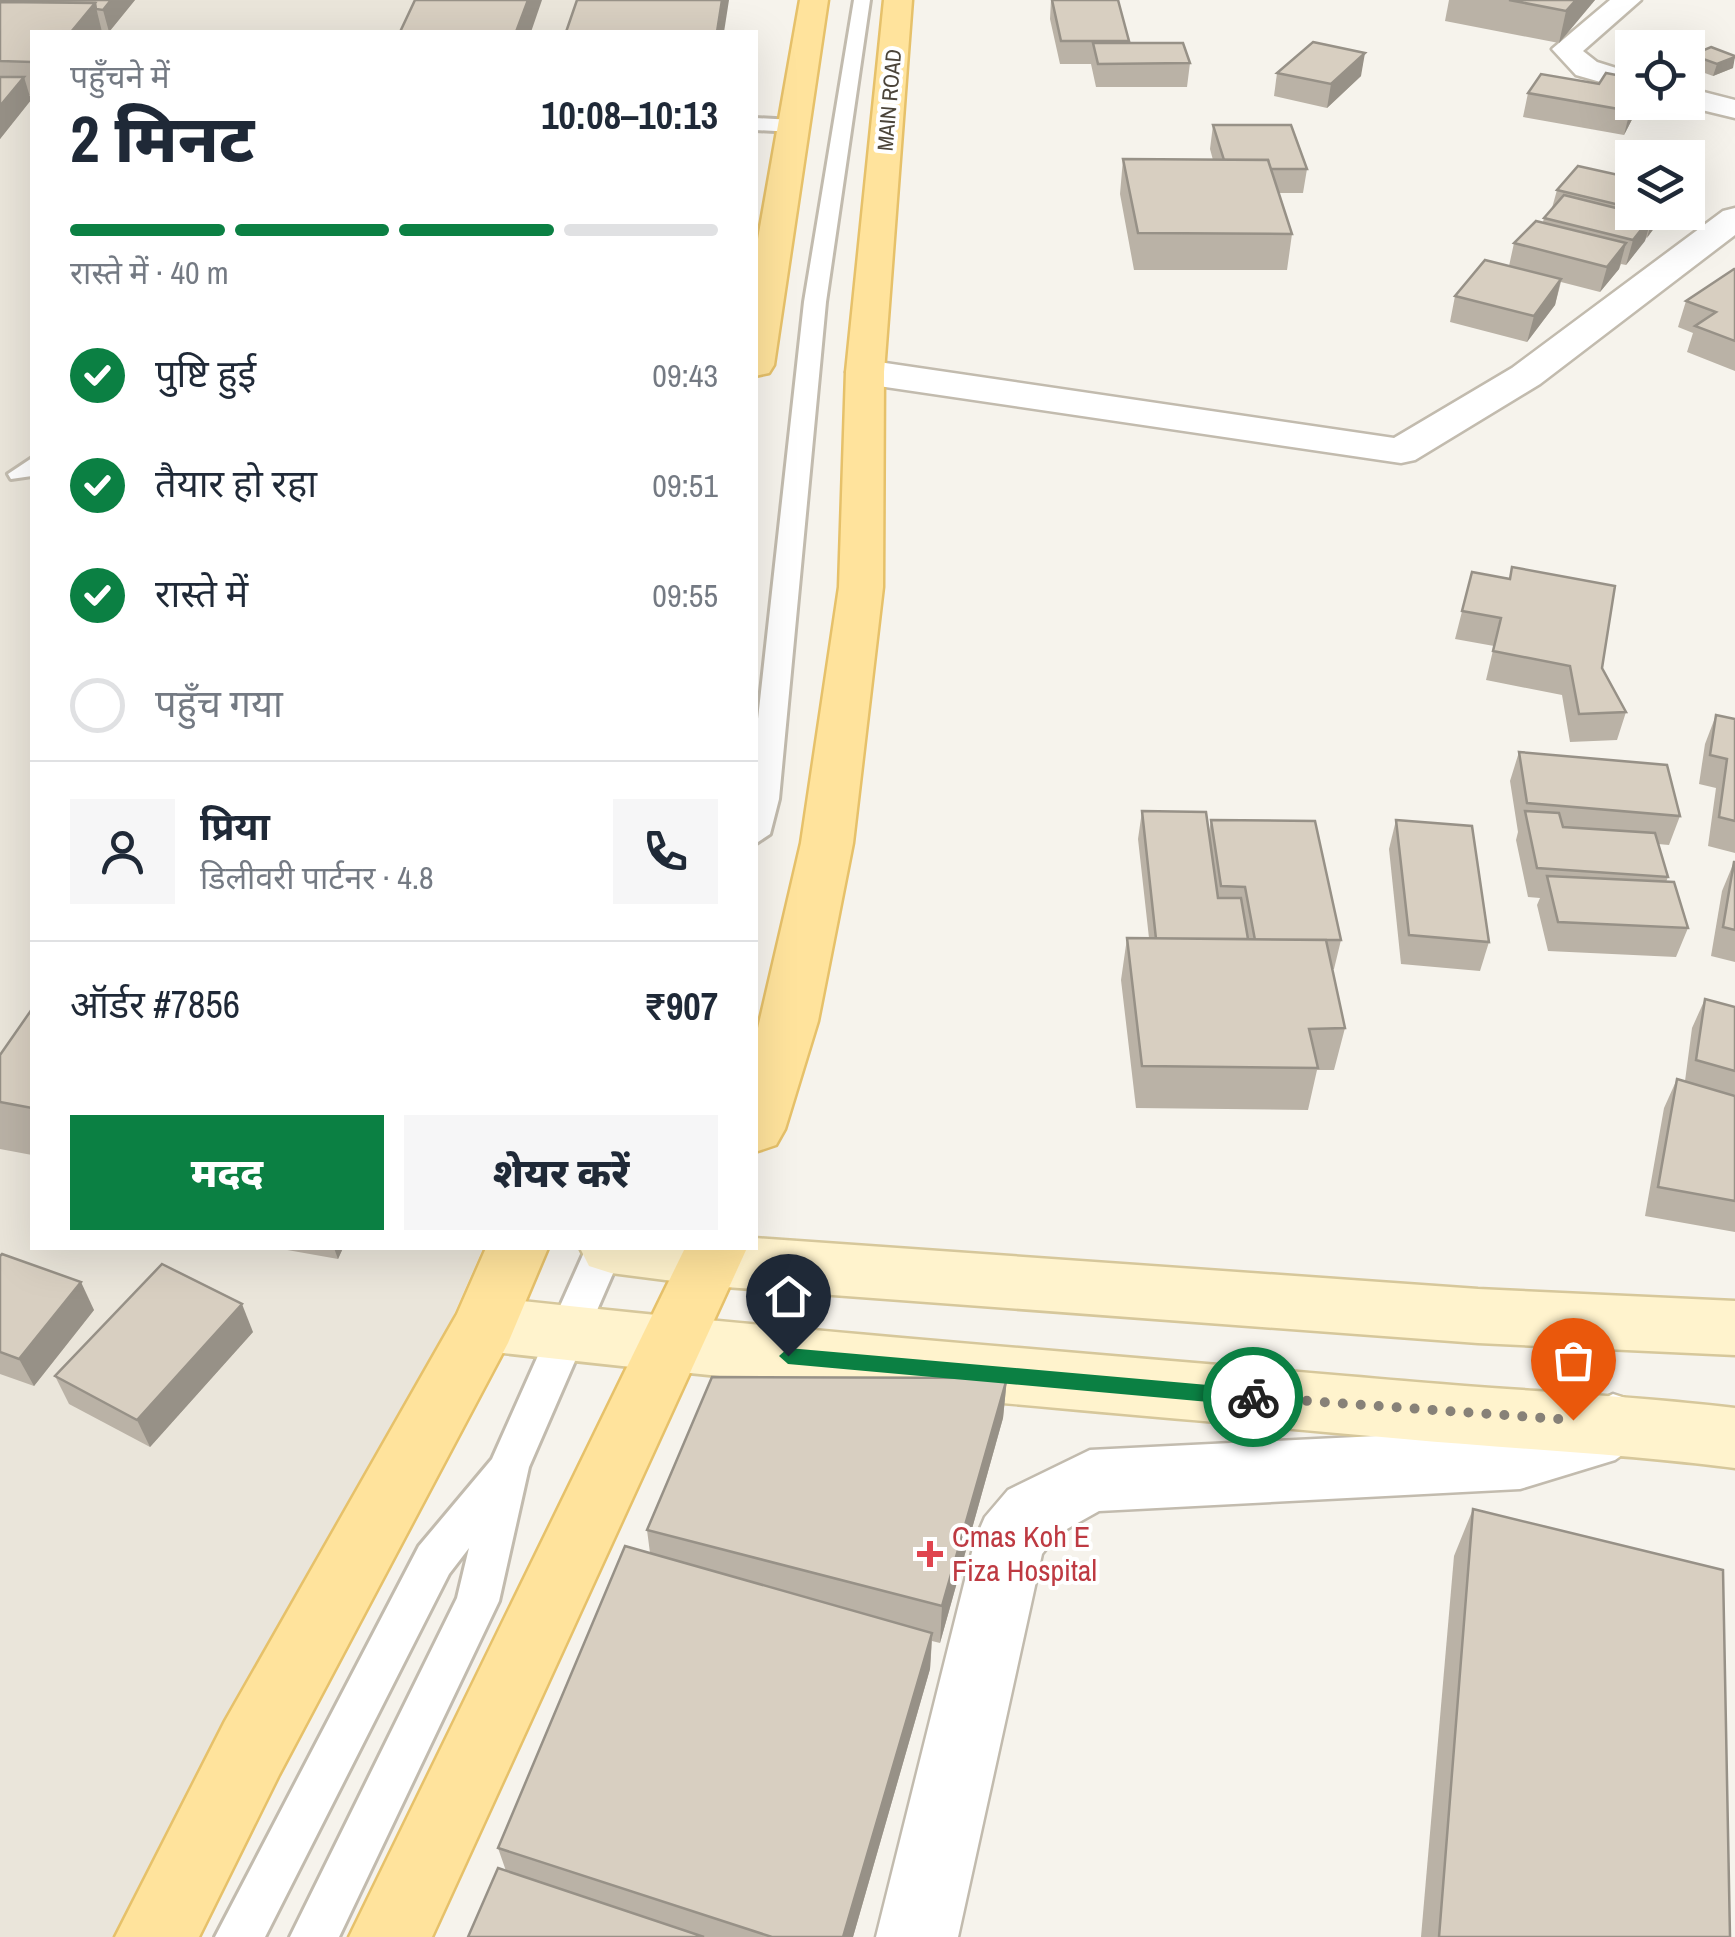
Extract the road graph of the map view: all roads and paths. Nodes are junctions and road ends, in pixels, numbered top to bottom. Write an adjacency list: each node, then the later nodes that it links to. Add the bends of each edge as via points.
1 (814, 0): 9 (main road)
2 (862, 0): 13 (lane, via 815,302)
3 (898, 0): 12 (main road, MAIN ROAD)
4 (1627, 0): 5 (street, via 1567,49 1591,72)
5 (1615, 78)
6 (1705, 102): 7 (street)
7 (1735, 110)
8 (758, 124): 9 (lane)
9 (793, 126): 11 (main road)
10 (1735, 218): 12 (street, via 1526,376 1401,451)
11 (758, 346)
12 (866, 372): 14 (main road, MAIN ROAD, via 861,587 827,843 790,1021)
13 (758, 823)
14 (758, 1120)
15 (516, 1250): 19 (main road)
16 (607, 1250): 21 (lane)
17 (643, 1250): 18 (street)
18 (714, 1254): 20 (street, via 1478,1316); 22 (main road)
19 (485, 1324): 21 (street); 26 (main road)
20 (1735, 1328)
21 (572, 1332): 22 (street); 25 (lane)
22 (671, 1345): 23 (street); 29 (main road)
23 (1613, 1423): 24 (street); 30 (street, via 1591,1439 1520,1459 1090,1481 1032,1512 1010,1540)
24 (1735, 1438)
25 (509, 1466): 27 (lane, via 434,1560); 28 (lane, via 478,1601)
26 (156, 1937)
27 (240, 1937)
28 (314, 1937)
29 (390, 1937)
30 (917, 1937)

